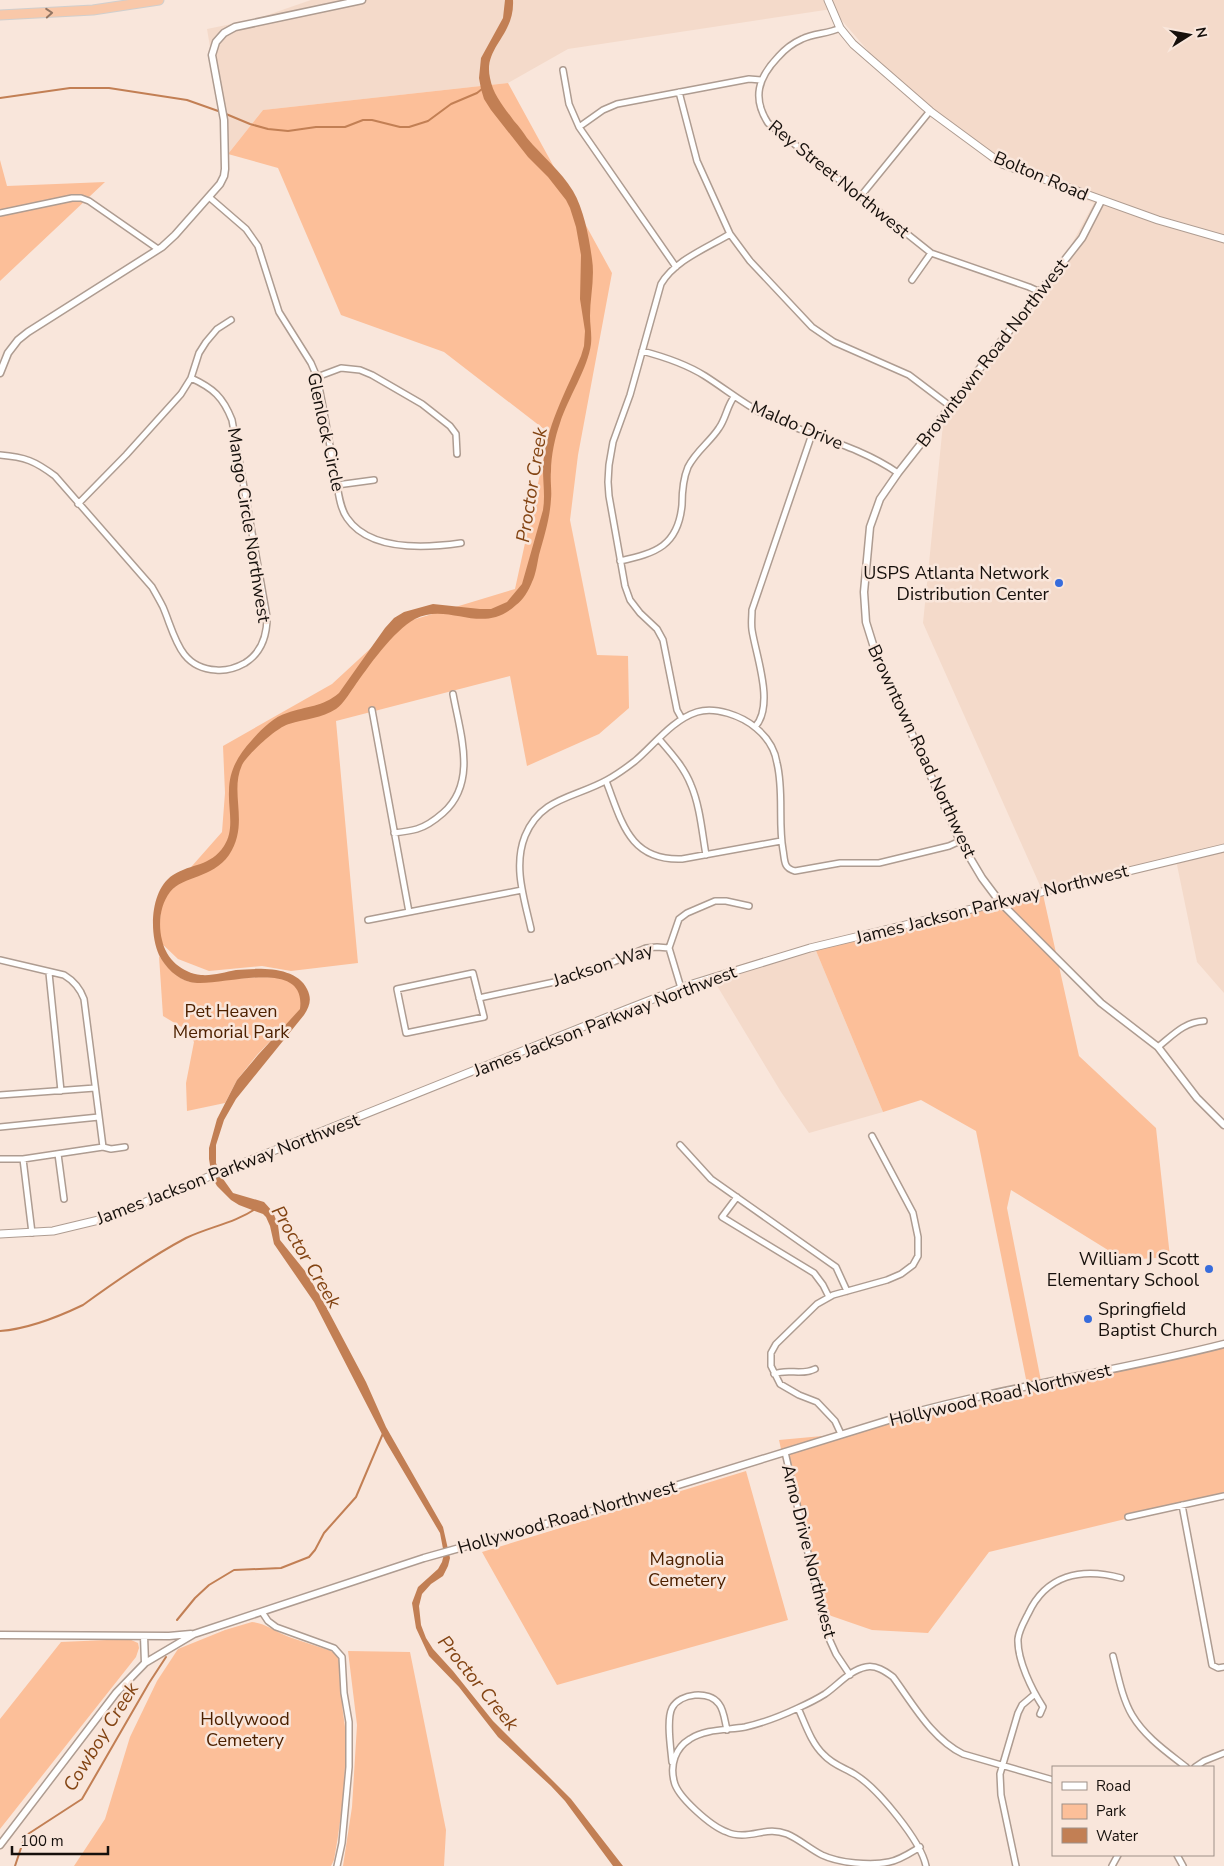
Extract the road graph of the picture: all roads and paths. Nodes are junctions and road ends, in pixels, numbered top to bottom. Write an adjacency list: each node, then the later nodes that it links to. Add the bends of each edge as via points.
1 (159, 0): 4 (highway, one-way to 1, via 93,10)
2 (362, 0): 11 (street, via 235,28 224,32 216,42 212,55 224,120 225,169 220,184)
3 (828, 0): 5 (main road, Bolton Road)
4 (0, 15)
5 (840, 28): 7 (street, via 795,42 774,61); 9 (main road, Bolton Road, via 853,44)
6 (563, 70): 10 (street, via 569,104)
7 (761, 80): 8 (street, via 749,79); 12 (street, Rey Street Northwest, via 759,103 768,123)
8 (679, 92): 10 (street, via 617,104); 15 (street, via 696,161)
9 (930, 111): 12 (street); 13 (main road, Bolton Road, via 1002,164)
10 (579, 127): 19 (street)
11 (208, 197): 17 (street); 25 (street, Glenlock Circle, via 246,229 258,246 279,312)
12 (860, 197): 18 (street, Rey Street Northwest)
13 (1101, 201): 16 (main road, Bolton Road); 21 (street, Browntown Road Northwest, via 1082,238)
14 (0, 213): 17 (street, via 81,198)
15 (730, 234): 19 (street); 28 (street, via 750,261 812,327 834,342 909,375)
16 (1224, 239)
17 (158, 250): 24 (street, via 28,332 8,354)
18 (931, 253): 20 (street); 21 (street, Rey Street Northwest)
19 (676, 266): 23 (street, via 661,284)
20 (912, 280)
21 (1040, 292): 28 (street, Browntown Road Northwest)
22 (231, 320): 26 (street, via 206,342)
23 (642, 351): 27 (street, Maldo Drive, via 688,366); 37 (street, via 613,442 609,465 609,496)
24 (0, 374)
25 (317, 377): 31 (street, via 341,368 372,375 422,404 450,426 456,434); 34 (street, Glenlock Circle)
26 (191, 378): 35 (street, via 181,394); 35 (street, Mango Circle Northwest, via 206,384 217,394 232,420 267,617 265,637 256,654 241,665 223,670 204,668 188,659 177,645 163,606 152,587)
27 (734, 396): 29 (street, Maldo Drive, via 769,417); 37 (street, via 720,427 688,468 680,519 673,536 653,552)
28 (950, 406): 32 (street, Browntown Road Northwest)
29 (812, 434): 32 (street, Maldo Drive, via 868,455); 41 (street, via 752,610 751,627 764,699 763,716)
30 (0, 454): 35 (street, Mango Circle Northwest, via 18,456 38,464 55,476)
31 (457, 454)
32 (898, 473): 46 (street, Browntown Road Northwest, via 880,498 870,527 864,592 866,622 876,654)
33 (374, 480): 34 (street)
34 (337, 486): 36 (street, Glenlock Circle, via 347,518 370,537 410,547)
35 (78, 504)
36 (461, 543)
37 (620, 561): 40 (street, via 630,600 663,640 677,710)
38 (453, 694): 44 (street, via 465,759 460,790 450,807 435,820)
39 (372, 710): 44 (street)
40 (682, 719): 41 (street, via 697,712 715,710 738,717); 42 (street)
41 (755, 727): 45 (street, via 769,743 778,764)
42 (659, 739): 43 (street); 48 (street, via 680,764 691,784)
43 (606, 781): 48 (street, via 624,830 641,849 670,860); 49 (street, via 558,799 534,820 520,853)
44 (394, 833): 52 (street)
45 (781, 841): 46 (street, via 786,865 795,871 840,863 879,863); 48 (street)
46 (960, 841): 50 (street, Browntown Road Northwest)
47 (1224, 848): 50 (main road, James Jackson Parkway Northwest)
48 (706, 854)
49 (522, 890): 52 (street); 54 (street)
50 (1000, 902): 58 (main road, James Jackson Parkway Northwest, via 810,948); 61 (street, Browntown Road Northwest, via 1101,1003)
51 (750, 906): 55 (street, via 715,901 687,913 676,925)
52 (409, 912): 53 (street)
53 (368, 920)
54 (531, 929)
55 (669, 948): 58 (street); 59 (street, Jackson Way, via 646,948 578,977)
56 (0, 960): 57 (street)
57 (49, 972): 62 (street, via 64,975 80,988); 63 (street)
58 (682, 988): 77 (main road, James Jackson Parkway Northwest, via 103,1219)
59 (479, 998): 59 (street, via 473,973 397,989 406,1033 484,1017)
60 (1204, 1022): 61 (street, via 1185,1025)
61 (1158, 1047): 66 (street, Browntown Road Northwest, via 1197,1098)
62 (95, 1088): 63 (street); 65 (street)
63 (61, 1091): 64 (street)
64 (0, 1095)
65 (99, 1117): 67 (street); 70 (street)
66 (1224, 1125)
67 (0, 1127)
68 (872, 1136): 79 (street, via 913,1213 918,1256 913,1265 901,1274)
69 (680, 1145): 75 (street, via 711,1178)
70 (103, 1147): 71 (street); 72 (street)
71 (125, 1147)
72 (58, 1154): 74 (street); 76 (street)
73 (0, 1159): 74 (street)
74 (23, 1159): 77 (street)
75 (737, 1197): 79 (street, via 836,1267); 80 (street, via 722,1217 814,1273)
76 (64, 1199)
77 (32, 1233): 78 (main road, James Jackson Parkway Northwest)
78 (0, 1234)
79 (847, 1292): 80 (street)
80 (829, 1297): 83 (street, via 817,1304 776,1344 771,1354)
81 (1224, 1344): 84 (street, Hollywood Road Northwest, via 1164,1360 943,1404)
82 (815, 1369): 83 (street, via 805,1373 784,1370)
83 (774, 1374): 84 (street, via 780,1384 817,1402 836,1421)
84 (841, 1434): 85 (street, Hollywood Road Northwest)
85 (785, 1452): 90 (street, Hollywood Road Northwest, via 377,1573); 97 (street, Arno Drive Northwest, via 826,1632)
86 (1224, 1496): 87 (street)
87 (1182, 1505): 88 (street); 96 (street, via 1212,1665)
88 (1128, 1517)
89 (1121, 1578): 98 (street, via 1097,1572 1078,1574 1068,1576 1041,1593 1026,1617 1018,1640)
90 (262, 1612): 91 (street, Hollywood Road Northwest); 110 (street, via 276,1628 334,1648 342,1657 349,1758 342,1844)
91 (194, 1634): 93 (street); 95 (street, Hollywood Road Northwest)
92 (0, 1635): 93 (street)
93 (144, 1636): 95 (street)
94 (1113, 1656): 105 (street, via 1126,1703 1138,1724)
95 (145, 1662): 108 (street, Hollywood Road Northwest, via 116,1693)
96 (1224, 1666)
97 (850, 1675): 99 (street); 104 (street, via 867,1667 886,1671 946,1744 964,1754)
98 (1035, 1694): 100 (street, via 1043,1707); 104 (street, via 1018,1713)
99 (798, 1708): 101 (street, via 762,1722); 109 (street, via 822,1754 870,1786)
100 (1040, 1714)
101 (727, 1730): 103 (street, via 703,1733 690,1739 679,1749); 103 (street, via 721,1707 714,1698 701,1695 679,1700 672,1706 670,1714)
102 (1224, 1754): 106 (street)
103 (672, 1765): 109 (street, via 674,1783 681,1797 717,1827 728,1832 743,1835 779,1831 823,1856 850,1862 889,1862)
104 (1003, 1765): 107 (street); 112 (street, via 1001,1795)
105 (1185, 1766)
106 (1197, 1766)
107 (1052, 1780)
108 (0, 1845)
109 (920, 1847): 111 (street)
110 (337, 1866)
111 (926, 1866)
112 (1016, 1866)

